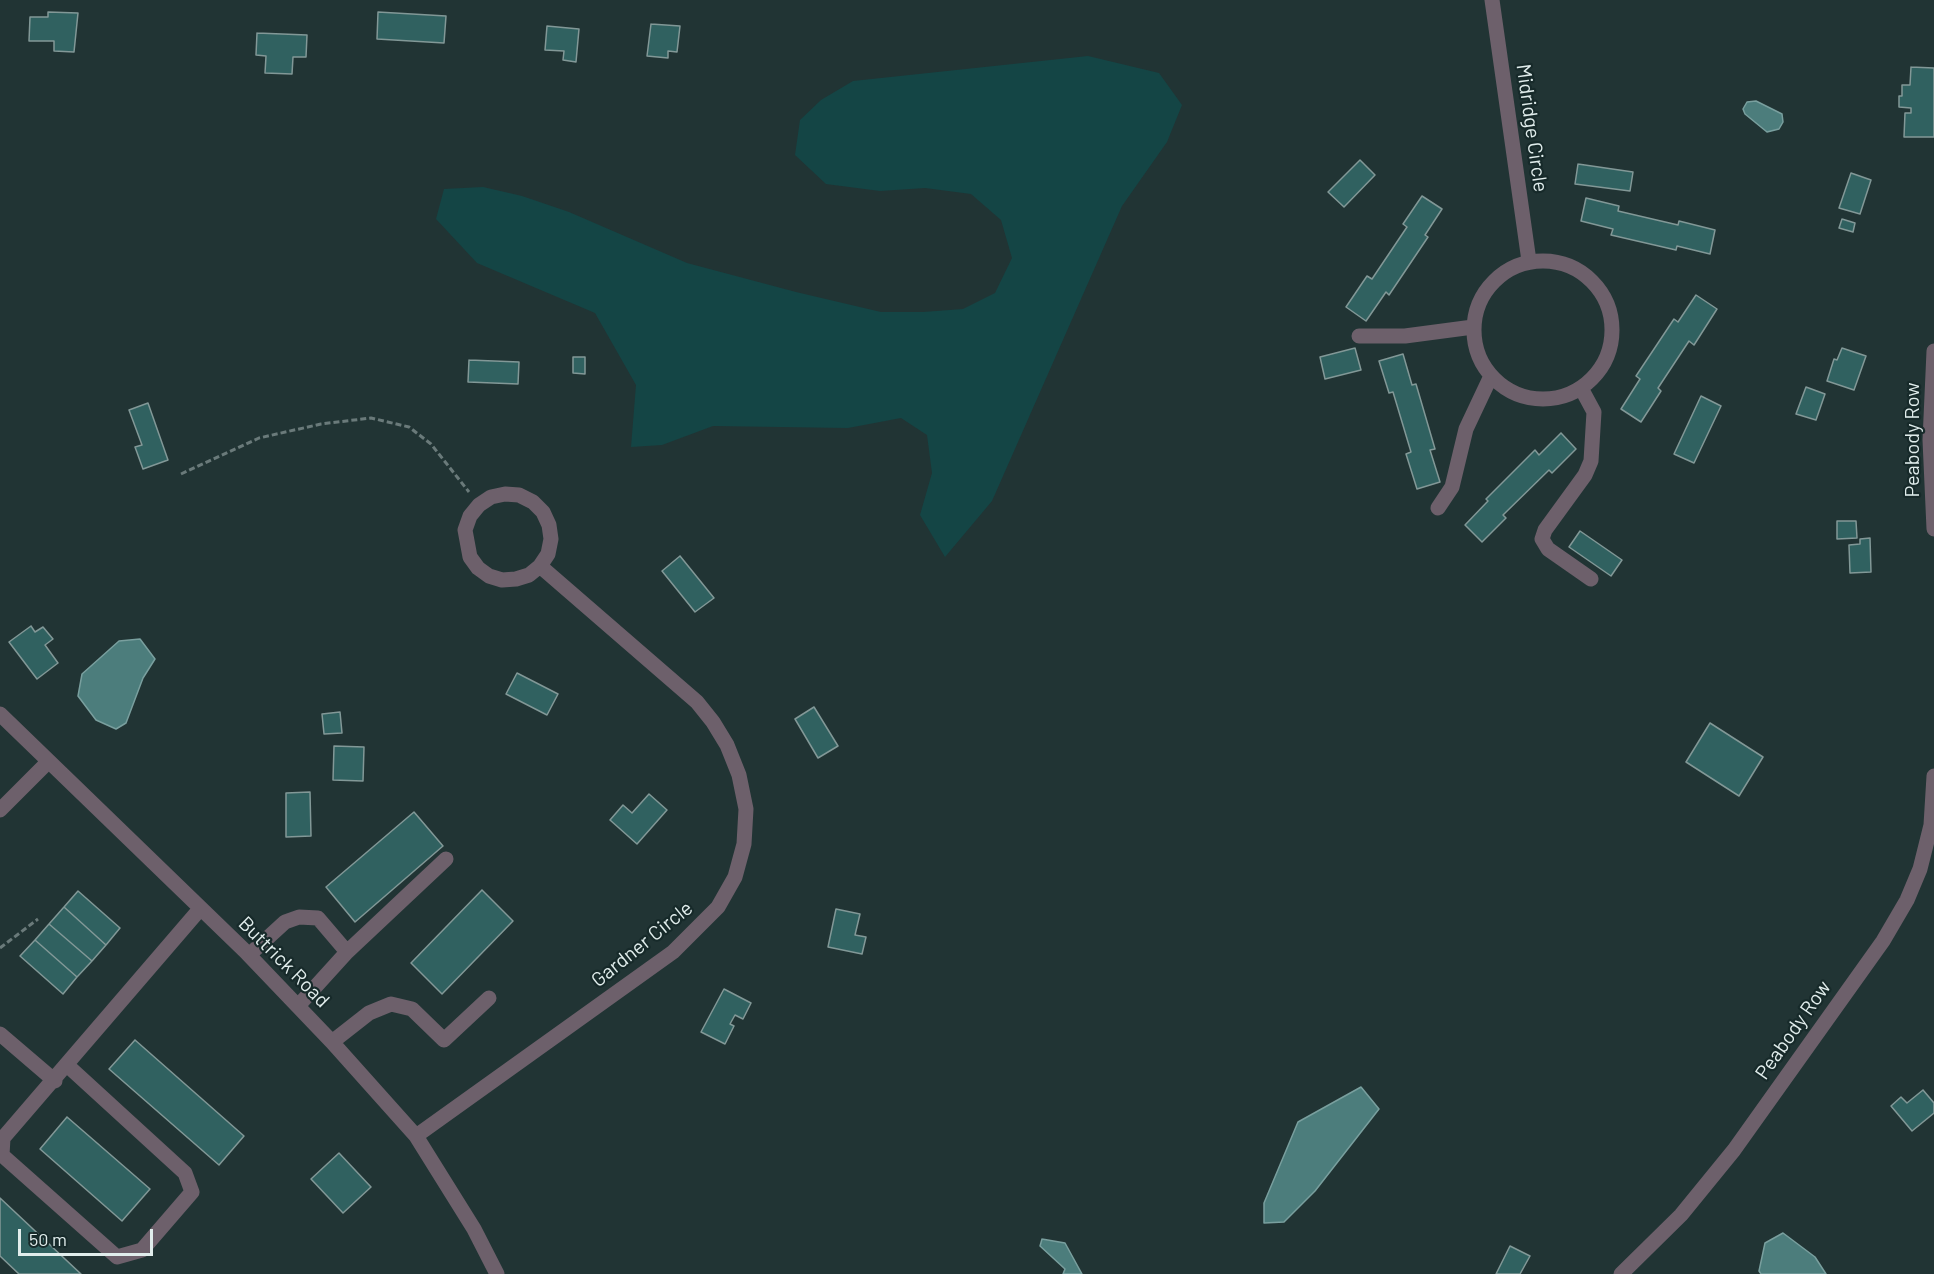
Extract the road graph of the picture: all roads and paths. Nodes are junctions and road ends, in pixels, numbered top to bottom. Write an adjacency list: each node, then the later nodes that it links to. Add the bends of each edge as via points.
1 (1492, 0): 2 (street, Midridge Circle)
2 (1529, 261): 3 (street, via 1493,281 1478,304); 7 (street, via 1556,261 1581,271 1606,302 1612,327 1608,354)
3 (1473, 327): 4 (street, via 1405,336); 6 (street, via 1479,359)
4 (1359, 336)
5 (1934, 351): 11 (street, Peabody Row, via 1930,440)
6 (1491, 376): 7 (street, via 1507,390 1533,399 1560,397); 10 (street, via 1466,429 1452,486)
7 (1581, 388): 13 (street, via 1594,412 1591,461 1542,539 1548,549)
8 (181, 474): 9 (path, via 259,438 371,418 409,426 431,444)
9 (479, 506): 12 (street, via 505,494 533,502 543,512 551,539); 12 (street, via 465,530 470,557 478,568 502,580 529,575)
10 (1438, 508)
11 (1934, 529)
12 (540, 566): 31 (street, Gardner Circle, via 697,702 713,722 739,775 746,809 744,844 735,877 718,907 672,952)
13 (1591, 579)
14 (0, 714): 15 (street, Buttrick Road)
15 (48, 762): 17 (street); 20 (street, Buttrick Road)
16 (1934, 776): 18 (street, Peabody Row)
17 (0, 810)
18 (1932, 825): 33 (street, Peabody Row, via 1907,900 1883,941 1734,1150 1681,1215)
19 (446, 859): 23 (street)
20 (200, 909): 24 (street, Buttrick Road); 29 (street)
21 (38, 919): 22 (path)
22 (0, 948)
23 (347, 952): 24 (street, via 318,918 311,916 285,922); 26 (street)
24 (249, 955): 26 (street, Buttrick Road)
25 (489, 998): 28 (street, via 444,1040 412,1009 391,1004 369,1013)
26 (298, 1006): 28 (street, Buttrick Road)
27 (0, 1034): 30 (street)
28 (332, 1041): 31 (street, Buttrick Road)
29 (68, 1066): 30 (street); 30 (street, via 185,1173 192,1192 142,1250 117,1257 2,1155 3,1138)
30 (55, 1081)
31 (416, 1136): 32 (street, Buttrick Road)
32 (497, 1274)
33 (1621, 1274)

